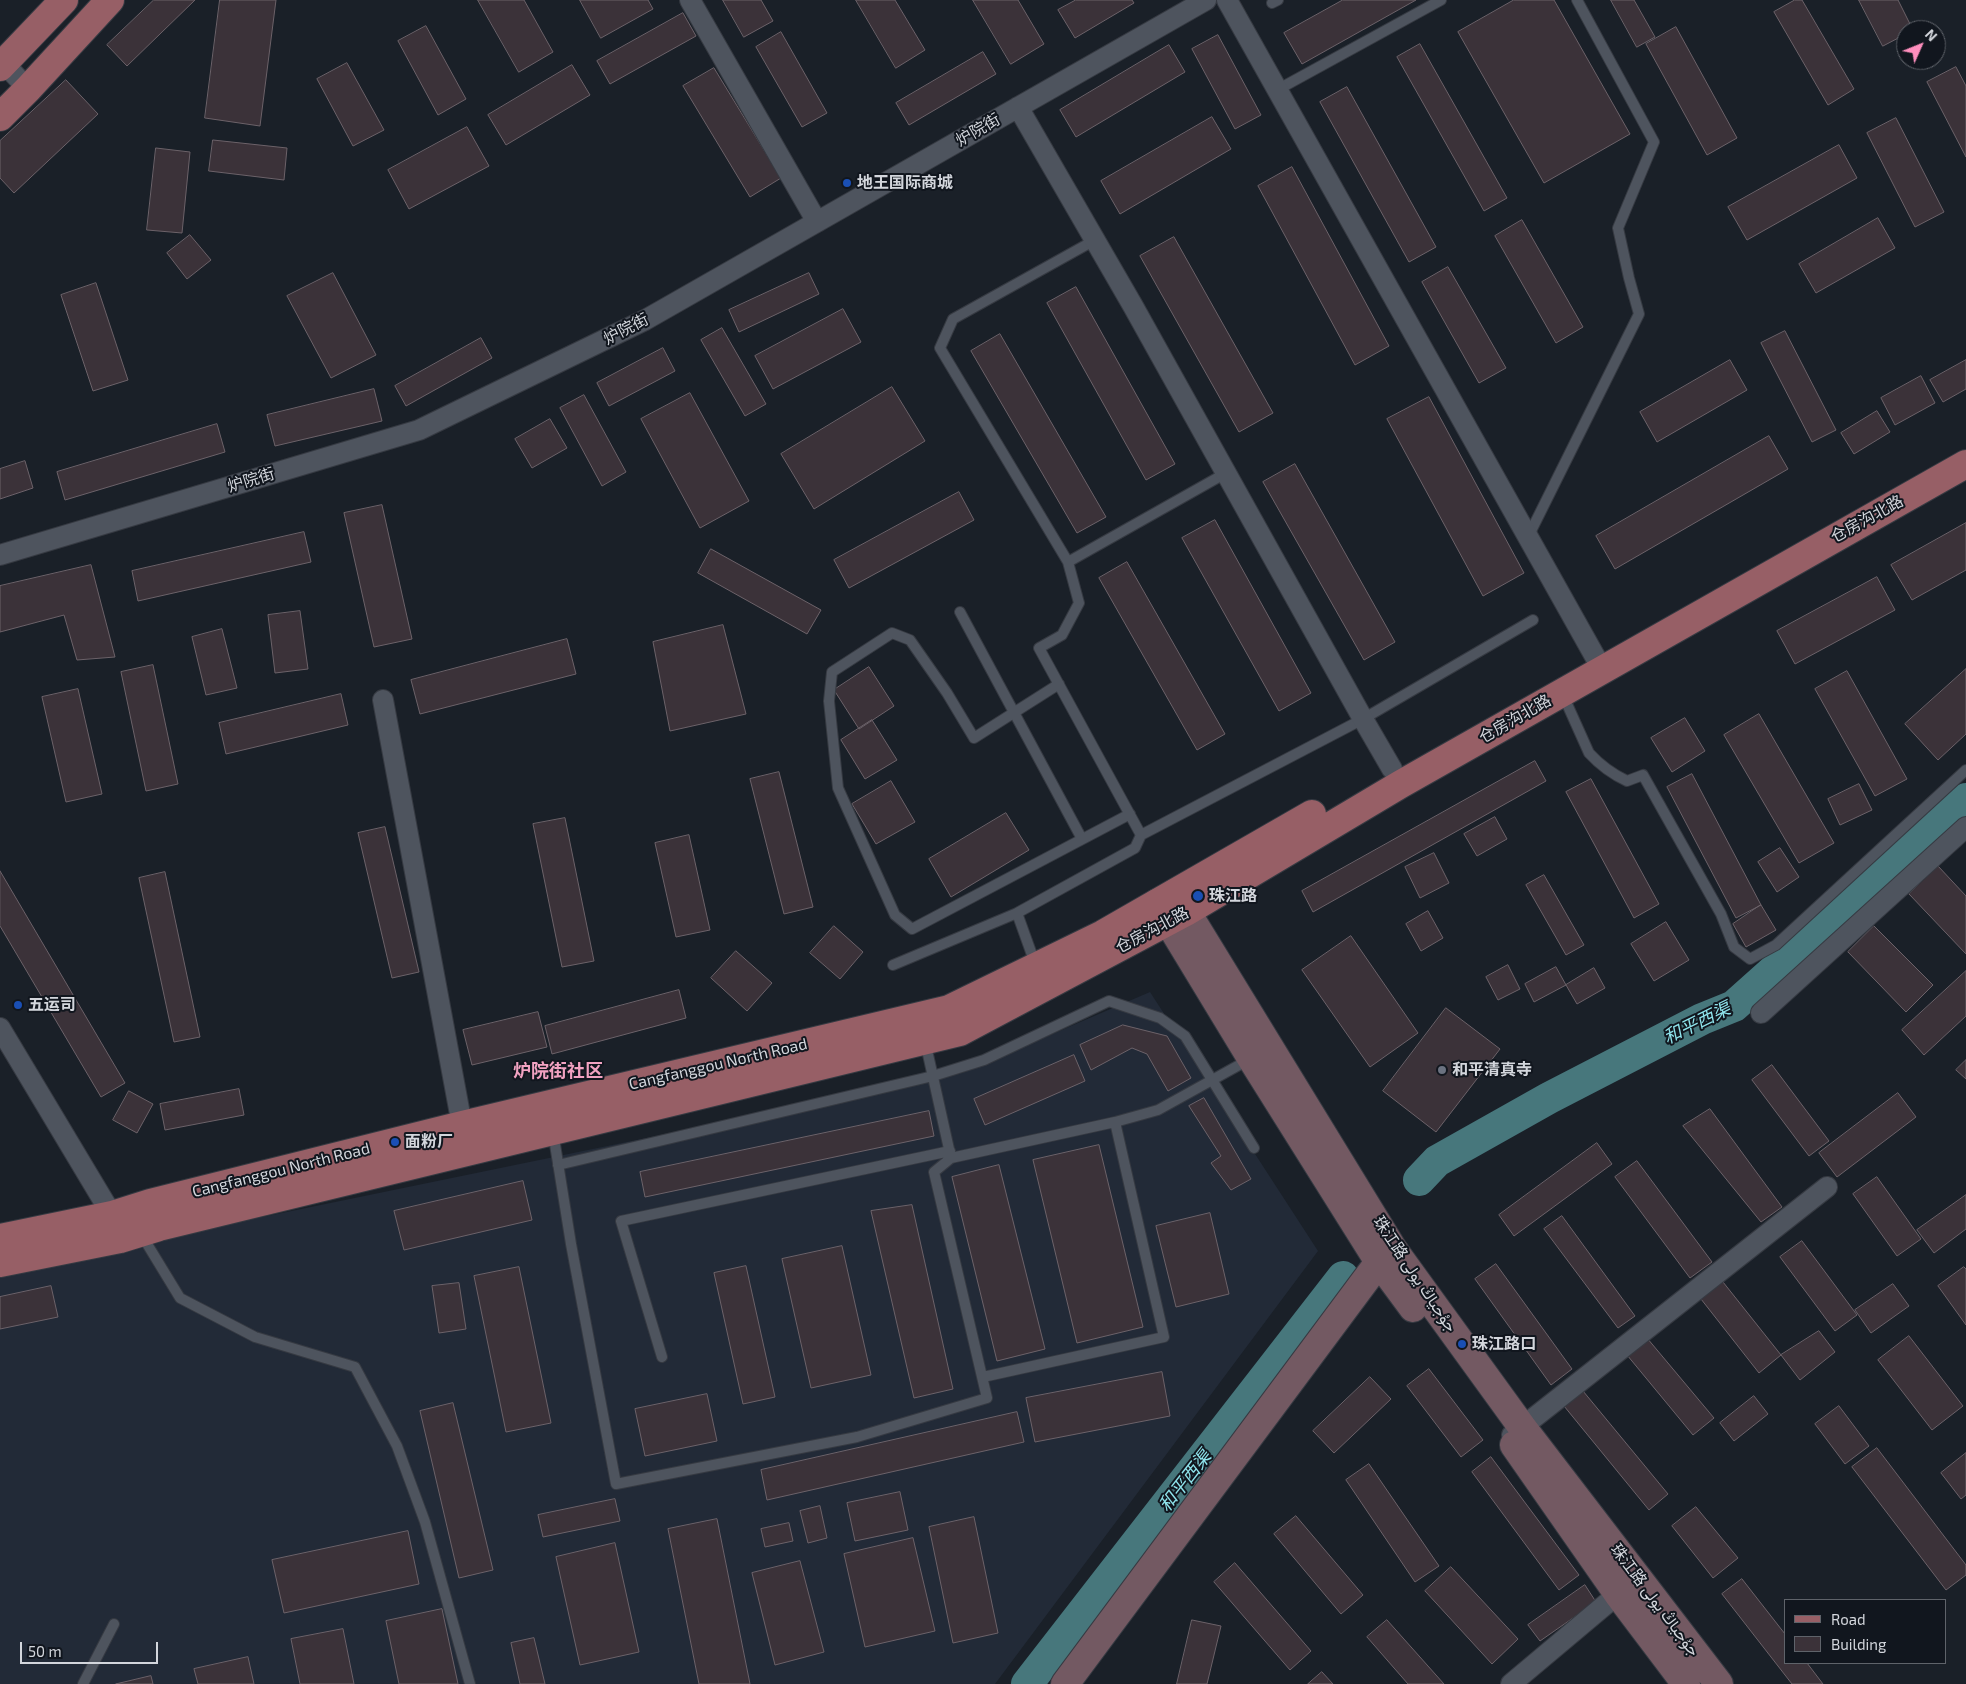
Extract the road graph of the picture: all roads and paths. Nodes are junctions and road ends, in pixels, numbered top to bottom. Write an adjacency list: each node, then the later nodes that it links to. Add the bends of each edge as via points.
1 (64, 0): 8 (main road)
2 (110, 0): 9 (main road)
3 (690, 0): 13 (street)
4 (1206, 0): 11 (street, 炉院街)
5 (1227, 0): 10 (street)
6 (1441, 0): 10 (lane)
7 (1577, 0): 18 (lane, via 1654,142 1618,228 1639,314)
8 (1, 63): 9 (street)
9 (28, 89): 12 (main road)
10 (1277, 90): 18 (street)
11 (1018, 107): 13 (street, 炉院街); 14 (street)
12 (0, 117)
13 (817, 222): 19 (street, 炉院街, via 645,320 418,430)
14 (1095, 240): 17 (street); 20 (lane, via 953,319 940,348)
15 (1966, 444): 23 (main road, 仓房沟北路, via 1725,578)
16 (1966, 464): 23 (main road, 仓房沟北路)
17 (1226, 473): 20 (lane); 28 (street)
18 (1528, 537): 23 (street)
19 (0, 555)
20 (1068, 562): 24 (lane, via 1079,603 1062,635 1039,648)
21 (960, 612): 27 (lane)
22 (1533, 620): 28 (lane)
23 (1598, 662): 25 (main road, 仓房沟北路); 29 (main road, 仓房沟北路)
24 (1059, 684): 27 (lane); 31 (lane)
25 (1562, 692): 30 (lane, via 1595,760 1627,781 1643,775 1721,914 1734,947 1750,959 1776,945); 35 (main road, 仓房沟北路)
26 (383, 700): 46 (street)
27 (1014, 712): 34 (lane); 34 (lane, via 974,738 910,640 892,633 832,672 829,701 838,788 895,915 912,929)
28 (1363, 719): 29 (street); 33 (lane)
29 (1392, 769): 35 (main road, 仓房沟北路)
30 (1966, 770)
31 (1130, 814): 33 (lane); 34 (lane)
32 (1966, 827): 39 (street)
33 (1141, 835): 36 (lane, via 1135,848)
34 (1082, 839)
35 (1172, 907): 38 (main road, 仓房沟北路, via 1103,934); 41 (main road, Cangfanggou North Road, via 960,1032); 42 (street, 珠江路 جۇجياڭ يولى); 55 (street, 珠江路 جۇجياڭ يولى)
36 (1016, 912): 37 (lane); 38 (lane)
37 (893, 965)
38 (1036, 967): 46 (main road, Cangfanggou North Road, via 949,1009)
39 (1761, 1013)
40 (0, 1028): 53 (street)
41 (925, 1041): 43 (lane); 47 (main road, Cangfanggou North Road)
42 (1251, 1058): 44 (lane); 55 (street, 珠江路 جۇجياڭ يولى)
43 (933, 1076): 44 (lane, via 984,1060 1109,1001 1160,1018 1185,1036); 50 (lane); 51 (lane)
44 (1212, 1080): 45 (lane, via 1158,1110); 48 (lane)
45 (1115, 1122): 50 (lane); 58 (lane, via 1164,1337)
46 (462, 1125): 49 (street); 53 (main road, Cangfanggou North Road, via 150,1203)
47 (553, 1131): 49 (main road, Cangfanggou North Road); 51 (lane)
48 (1254, 1148)
49 (460, 1154): 53 (main road, Cangfanggou North Road)
50 (950, 1154): 57 (lane, via 621,1221); 58 (lane, via 934,1172)
51 (558, 1165): 58 (lane, via 616,1484 857,1437 987,1398)
52 (1827, 1187): 59 (street)
53 (124, 1229): 54 (main road, Cangfanggou North Road); 56 (main road, Cangfanggou North Road); 63 (lane, via 180,1298 255,1337 355,1367 397,1446 425,1522)
54 (0, 1238)
55 (1386, 1255): 59 (street, 珠江路 جۇجياڭ يولى); 64 (street)
56 (0, 1263)
57 (662, 1357)
58 (983, 1377)
59 (1515, 1432): 60 (street, 珠江路 جۇجياڭ يولى); 67 (street, 珠江路 جۇجياڭ يولى)
60 (1618, 1594): 65 (street); 66 (street, 珠江路 جۇجياڭ يولى)
61 (114, 1624): 62 (lane)
62 (83, 1684)
63 (470, 1684)
64 (1065, 1684)
65 (1511, 1684)
66 (1686, 1684)
67 (1719, 1684)

